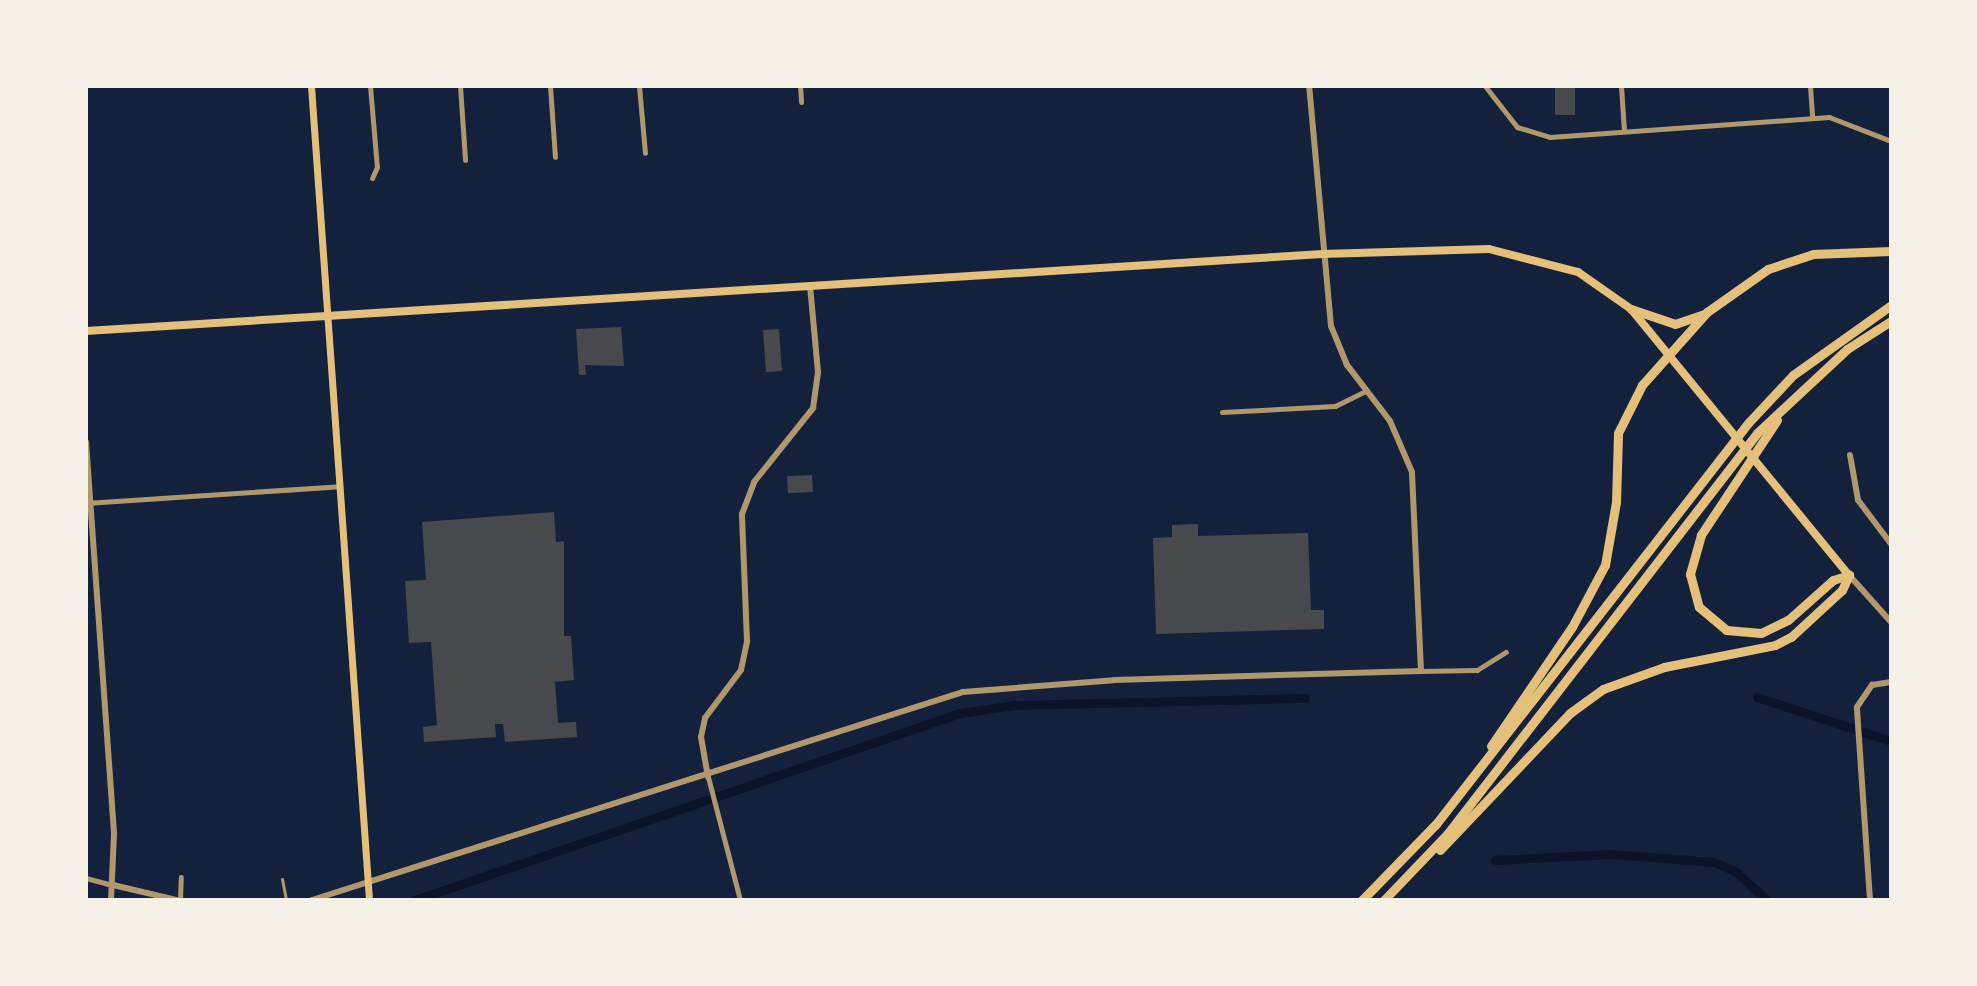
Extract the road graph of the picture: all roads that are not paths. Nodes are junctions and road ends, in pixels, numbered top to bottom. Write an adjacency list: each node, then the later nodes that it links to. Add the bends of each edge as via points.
1 (311, 86): 25 (main road)
2 (370, 86): 18 (street, via 377,167)
3 (460, 86): 17 (street)
4 (550, 86): 16 (street)
5 (639, 86): 15 (street)
6 (800, 86): 11 (street)
7 (1309, 86): 20 (street)
8 (1485, 86): 13 (street, via 1517,127 1534,134)
9 (1621, 86): 13 (street)
10 (1810, 86): 12 (street)
11 (801, 102)
12 (1812, 118): 13 (street); 14 (street, via 1846,122)
13 (1624, 131)
14 (1891, 141)
15 (645, 153)
16 (555, 157)
17 (465, 160)
18 (372, 178)
19 (1891, 251): 24 (highway, via 1813,254 1788,261 1743,283)
20 (1323, 254): 21 (main road); 23 (main road, via 1489,249 1578,272); 30 (street, via 1331,326 1347,365)
21 (810, 285): 25 (main road); 42 (street, via 818,372 813,408 754,482 742,514 747,641 741,670 705,718 701,737)
22 (1891, 305): 43 (highway, via 1793,375 1749,422)
23 (1631, 309): 24 (highway, via 1675,324); 28 (main road)
24 (1707, 312): 28 (highway)
25 (327, 315): 27 (main road); 34 (main road)
26 (1891, 321): 29 (highway)
27 (86, 331)
28 (1668, 353): 37 (main road); 43 (highway, via 1626,407 1618,433 1612,538 1593,593)
29 (1800, 388): 37 (highway, via 1706,525 1693,554 1693,593 1710,620 1726,630 1761,633 1788,620 1833,580); 44 (highway, via 1757,433)
30 (1366, 391): 31 (street, via 1335,406); 40 (street, via 1390,421 1412,472)
31 (1222, 412)
32 (86, 442): 35 (street)
33 (1850, 455): 36 (street, via 1858,500)
34 (339, 486): 35 (street); 53 (main road)
35 (88, 502): 48 (street)
36 (1891, 544)
37 (1849, 575): 38 (street); 44 (highway, via 1842,590 1775,645 1664,667 1603,689 1570,713 1452,839)
38 (1891, 622)
39 (1506, 652): 40 (street, via 1477,670)
40 (1421, 671): 42 (street, via 981,688 856,725)
41 (1891, 682): 57 (street, via 1865,691 1856,716)
42 (709, 780): 52 (street); 54 (street)
43 (1464, 790): 55 (highway, via 1404,861)
44 (1413, 873): 56 (highway)
45 (181, 877): 50 (street)
46 (86, 878): 48 (street)
47 (282, 879): 51 (lane)
48 (113, 885): 49 (street); 50 (street)
49 (111, 900)
50 (179, 900)
51 (286, 900)
52 (312, 900)
53 (369, 900)
54 (740, 900)
55 (1362, 900)
56 (1384, 900)
57 (1870, 900)

